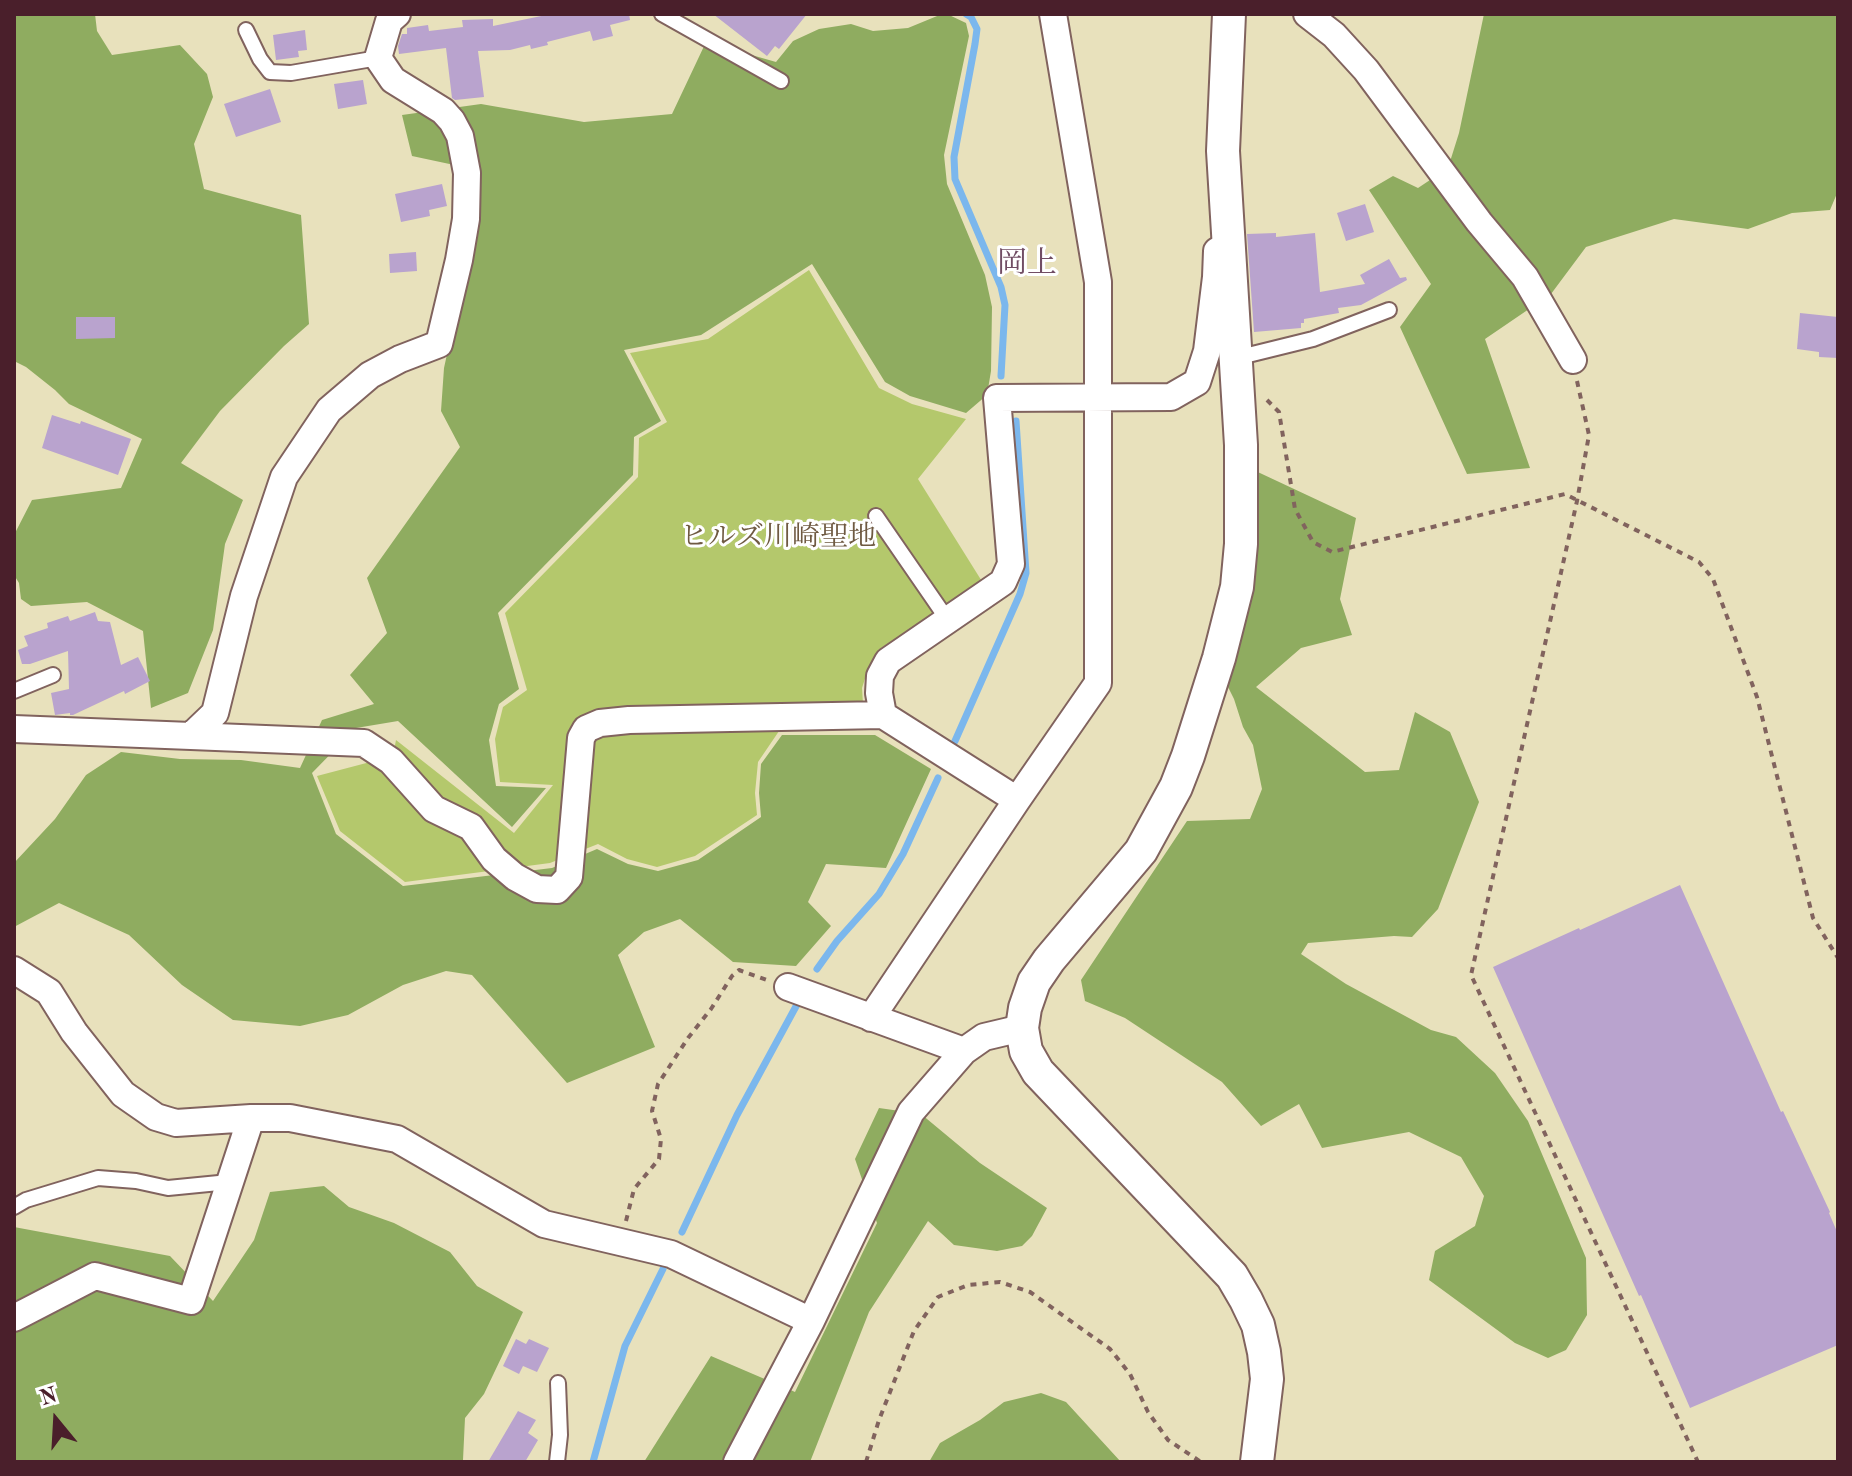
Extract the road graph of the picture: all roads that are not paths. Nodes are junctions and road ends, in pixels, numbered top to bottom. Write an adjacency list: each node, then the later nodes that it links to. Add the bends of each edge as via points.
1 (397, 14): 7 (street, via 389,21)
2 (662, 14): 8 (lane)
3 (1053, 14): 13 (street, via 1098,282)
4 (1229, 14): 9 (street, via 1223,151)
5 (1307, 14): 11 (street, via 1358,61 1525,277)
6 (246, 30): 7 (lane, via 270,72)
7 (378, 58): 20 (street, via 393,80 443,111 460,136 464,153 466,219 439,344 370,375 349,392 329,410 284,477 244,596 215,713)
8 (781, 81)
9 (1230, 247): 12 (street); 13 (street, via 1217,248 1207,351 1197,382 1171,397)
10 (1389, 310): 12 (lane)
11 (1573, 360)
12 (1238, 373): 25 (street, via 1242,493 1237,587 1188,756 1141,851 1034,982)
13 (1098, 396): 15 (street, via 997,398 1011,564 1003,582); 21 (street, via 1098,683)
14 (876, 516): 15 (lane)
15 (947, 619): 18 (street, via 888,661 880,676)
16 (53, 675): 17 (lane)
17 (14, 691)
18 (883, 715): 20 (street, via 629,720 586,729 569,877 557,890 537,889 515,877 471,827 434,809 391,761 364,743); 21 (street)
19 (15, 724): 20 (street)
20 (191, 736)
21 (1017, 800): 24 (street)
22 (14, 970): 27 (street, via 49,992 123,1094 156,1117 176,1123)
23 (788, 987): 24 (street)
24 (871, 1018): 26 (street)
25 (1022, 1028): 26 (street, via 984,1037); 35 (street, via 1026,1051 1038,1072 1232,1276 1246,1300 1258,1325 1267,1379)
26 (964, 1051): 31 (street, via 911,1112)
27 (251, 1118): 28 (street); 31 (street, via 290,1118 397,1139 544,1224 671,1254)
28 (229, 1182): 29 (lane, via 168,1188 98,1178); 30 (street, via 191,1301 95,1276)
29 (14, 1207)
30 (14, 1318)
31 (811, 1321): 34 (street)
32 (558, 1383): 33 (lane)
33 (557, 1462)
34 (737, 1462)
35 (1257, 1462)

